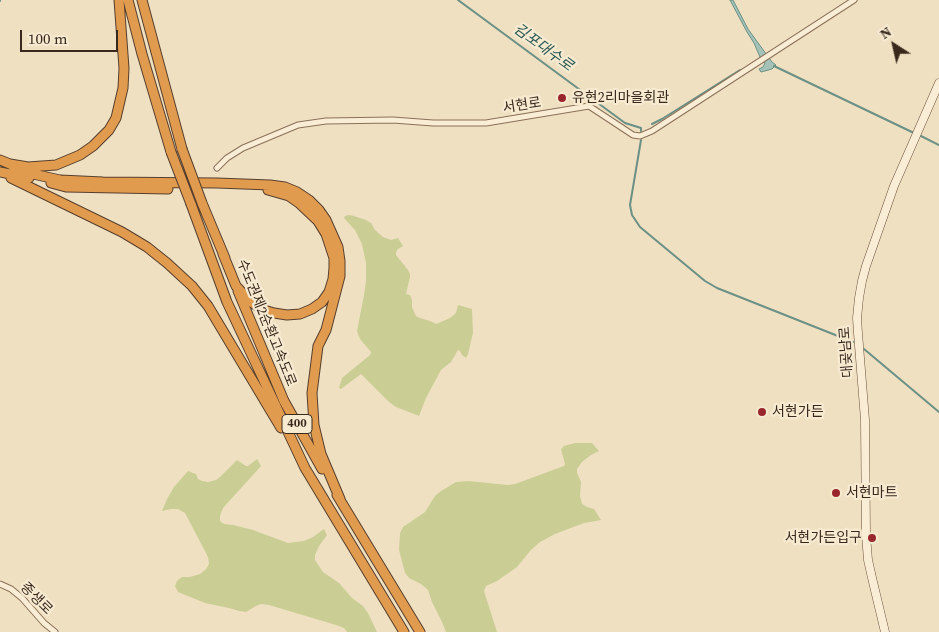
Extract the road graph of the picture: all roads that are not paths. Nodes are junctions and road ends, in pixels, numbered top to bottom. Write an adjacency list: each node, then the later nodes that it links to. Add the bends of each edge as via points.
1 (119, 0): 7 (highway, via 124,88 116,118 93,146 65,162 38,167)
2 (128, 0): 11 (highway, 수도권제2순환고속도로 / 400, bridge, via 171,152 227,302)
3 (142, 0): 10 (highway, 수도권제2순환고속도로 / 400, bridge, via 182,149)
4 (854, 0): 8 (street, 서현로, via 640,136 626,131 589,106 486,123 326,121 298,125 243,148)
5 (939, 82): 17 (street, 대곶남로, via 894,186 866,266 857,318 865,420 868,560)
6 (0, 160): 7 (highway)
7 (10, 164): 12 (highway, via 24,172 60,180 270,185 297,192 319,210 338,247 340,276 326,330 318,346 312,394 314,424 321,454)
8 (217, 168)
9 (0, 172): 10 (highway, via 66,187 258,188 274,191 289,196 318,221 334,258 333,279 329,292 312,309 300,314 274,314 254,304 236,286); 11 (highway, via 122,232 147,247 192,286 220,325)
10 (223, 254): 12 (highway, 수도권제2순환고속도로 / 400, via 284,401)
11 (305, 468): 15 (highway, 수도권제2순환고속도로 / 400)
12 (340, 499): 16 (highway, 수도권제2순환고속도로 / 400)
13 (0, 584): 14 (street, 종생로, via 22,598)
14 (54, 632)
15 (404, 632)
16 (420, 632)
17 (885, 632)

